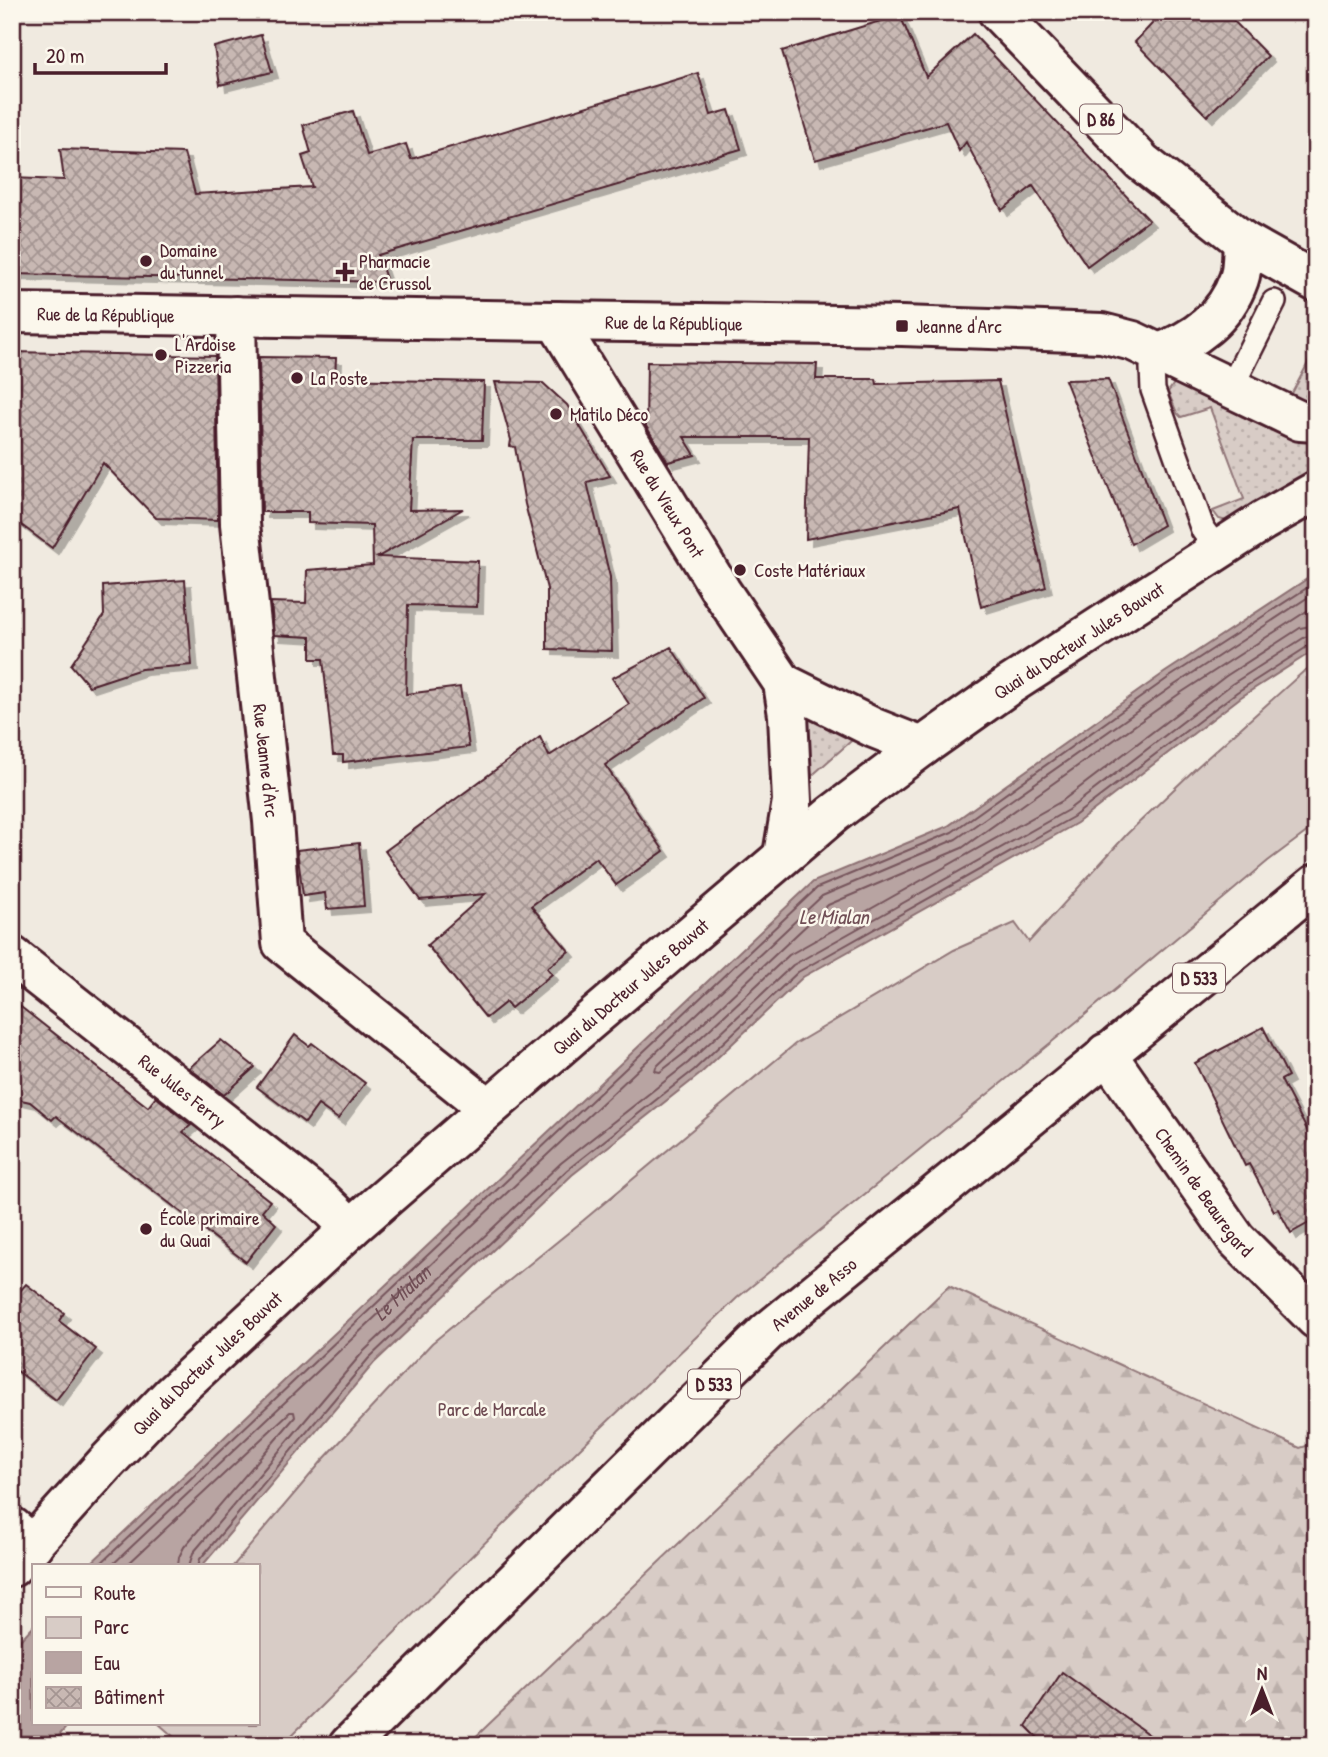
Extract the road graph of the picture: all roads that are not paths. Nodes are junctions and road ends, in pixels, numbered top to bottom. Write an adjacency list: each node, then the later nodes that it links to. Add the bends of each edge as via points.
1 (999, 12): 2 (street, D 86, via 1142,162)
2 (1213, 216): 3 (street, D 86); 4 (street, D 86)
3 (1243, 242): 5 (street, D 86); 10 (street, via 1240,277 1229,302 1185,343)
4 (1316, 252)
5 (1316, 282)
6 (1274, 302): 11 (lane)
7 (12, 313): 8 (street, Rue de la République)
8 (236, 316): 9 (street, Rue de la République); 21 (street, Rue Jeanne d'Arc, via 240,524 282,943)
9 (556, 321): 10 (street, Rue de la République, via 1102,333 1133,341); 15 (street, Rue du Vieux Pont, via 721,591)
10 (1157, 354): 11 (street, Rue de la République); 14 (lane, via 1153,390 1203,530)
11 (1231, 388): 12 (street, Rue de la République, via 1300,421)
12 (1316, 422)
13 (1316, 491): 14 (street, Quai du Docteur Jules Bouvat)
14 (1218, 550): 16 (street, Quai du Docteur Jules Bouvat)
15 (783, 683): 16 (street, Rue du Vieux Pont, via 874,729); 17 (street, Rue du Vieux Pont, via 792,801)
16 (922, 747): 17 (street, Quai du Docteur Jules Bouvat)
17 (783, 855): 21 (street, Quai du Docteur Jules Bouvat)
18 (1316, 884): 20 (street, Avenue de Asso / D 533)
19 (12, 956): 22 (street, Rue Jules Ferry, via 323,1201)
20 (1106, 1053): 23 (street, Chemin de Beauregard, via 1236,1239); 25 (street, Avenue de Asso / D 533, via 767,1332)
21 (488, 1108): 22 (street, Quai du Docteur Jules Bouvat)
22 (351, 1228): 24 (street, Quai du Docteur Jules Bouvat, via 171,1395)
23 (1312, 1311)
24 (19, 1546)
25 (349, 1745)

